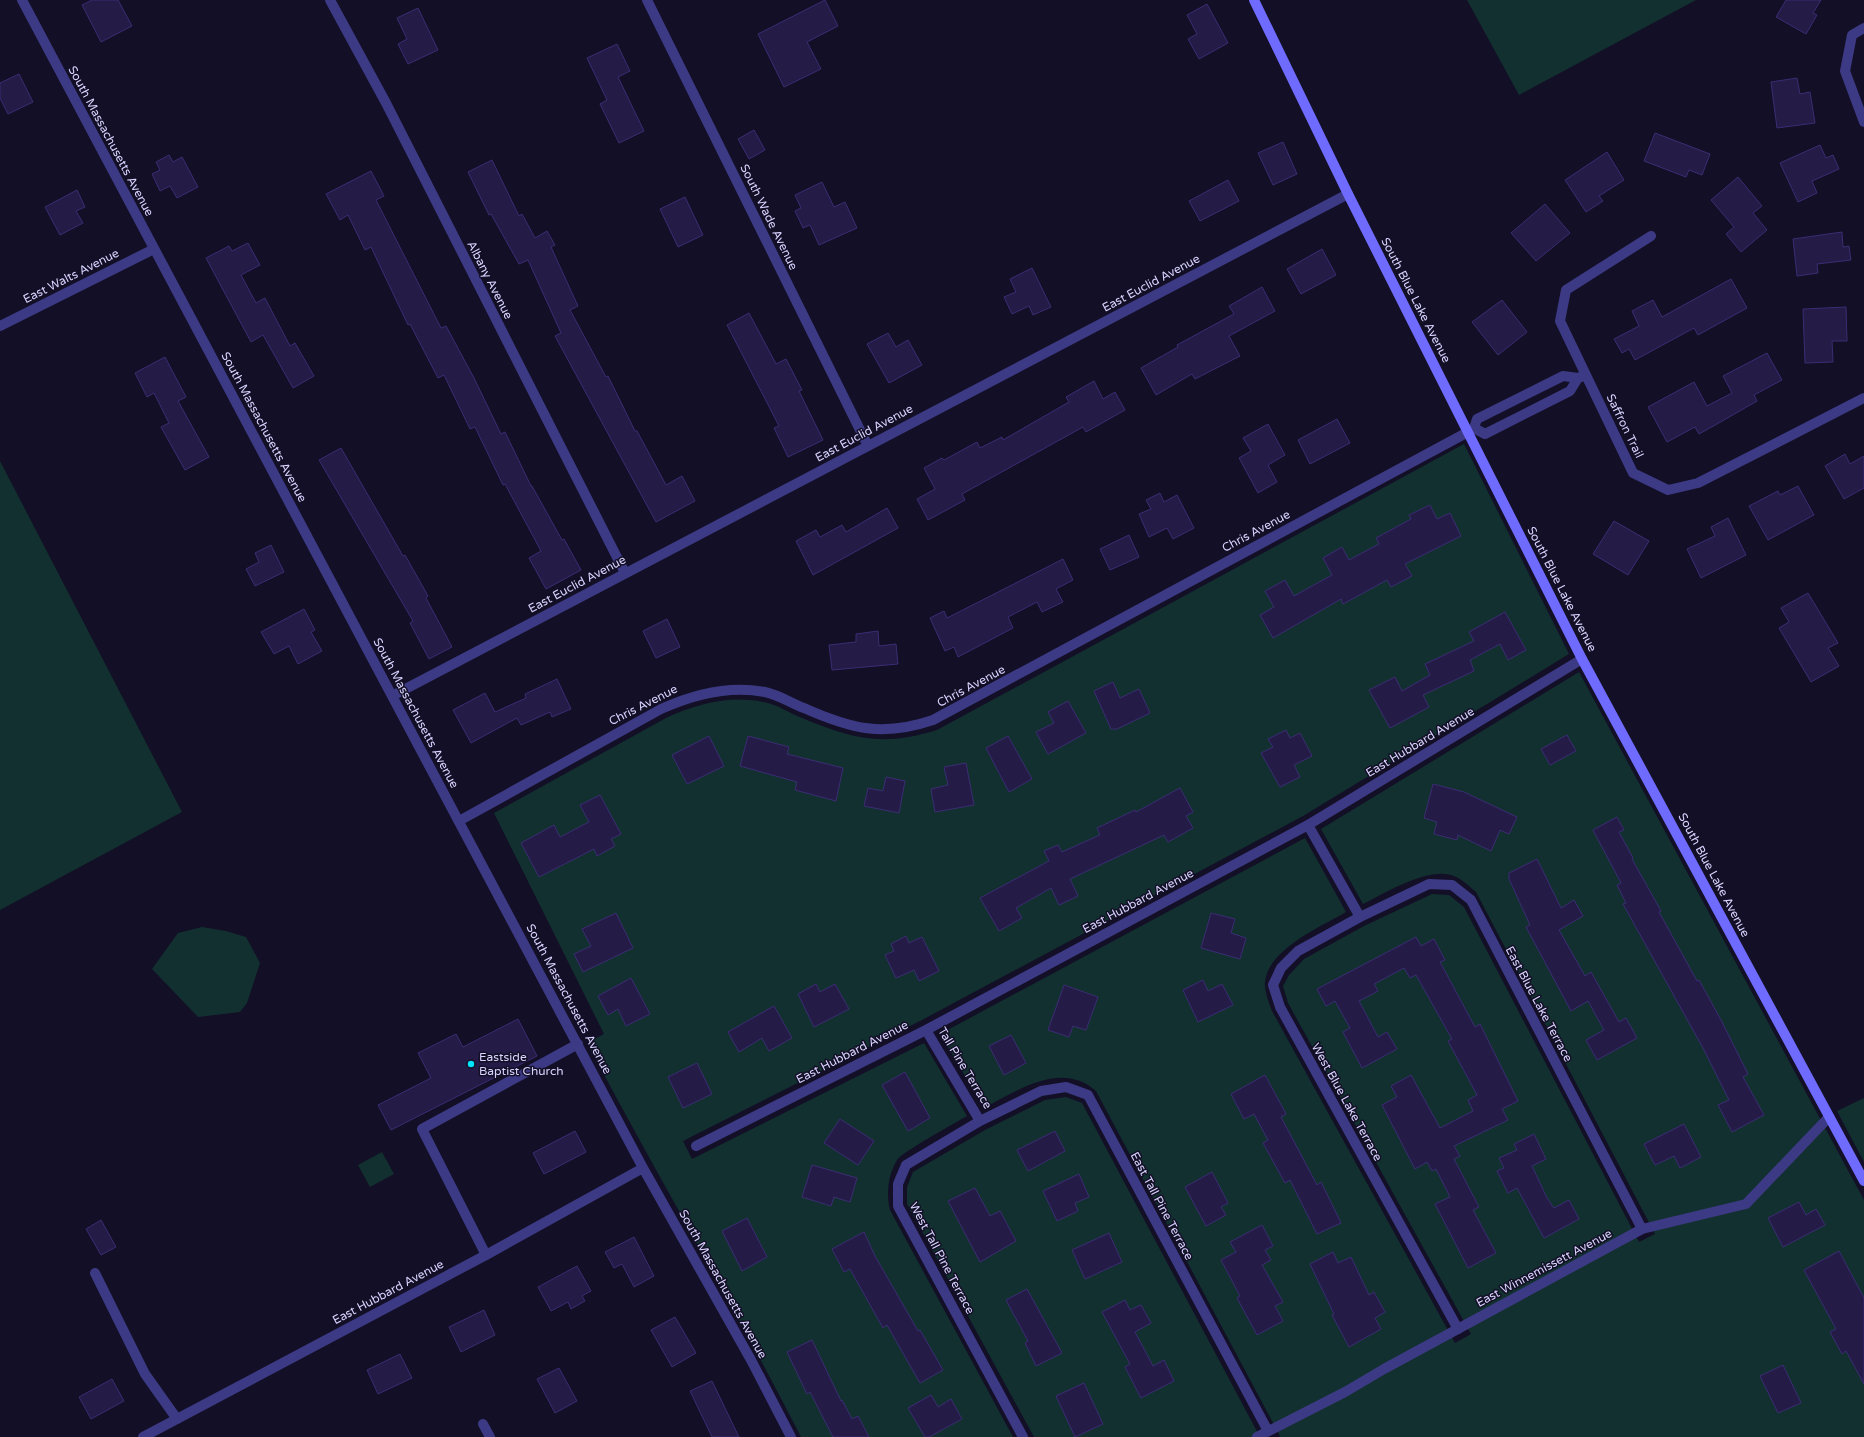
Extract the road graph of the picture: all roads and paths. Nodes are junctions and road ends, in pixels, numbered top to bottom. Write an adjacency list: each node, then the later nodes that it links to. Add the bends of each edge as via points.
1 (22, 0): 9 (street, South Massachusetts Avenue)
2 (330, 0): 15 (street, Albany Avenue, via 386,103)
3 (647, 0): 14 (street, South Wade Avenue)
4 (1254, 0): 7 (main road, South Blue Lake Avenue)
5 (1864, 28): 6 (street, via 1852,35 1845,71)
6 (1864, 122)
7 (1348, 194): 13 (main road, South Blue Lake Avenue); 14 (street, East Euclid Avenue)
8 (1651, 236): 11 (street, Saffron Trail, via 1566,290 1560,321)
9 (154, 249): 10 (street, East Walts Avenue); 17 (street, South Massachusetts Avenue)
10 (0, 326)
11 (1582, 377): 12 (street, Saffron Trail, via 1633,473 1668,490 1698,482); 13 (street, Chris Avenue, via 1563,376 1477,419); 13 (street, via 1570,391 1485,434)
12 (1864, 398)
13 (1471, 430): 16 (main road, South Blue Lake Avenue); 18 (street, Chris Avenue, via 933,720 911,727 864,729 829,719 766,692 736,689 704,694 661,708)
14 (868, 446): 15 (street, East Euclid Avenue)
15 (625, 574): 17 (street, East Euclid Avenue)
16 (1582, 658): 19 (street, East Hubbard Avenue); 23 (main road, South Blue Lake Avenue)
17 (392, 696): 18 (street, South Massachusetts Avenue)
18 (459, 821): 22 (street, South Massachusetts Avenue)
19 (1308, 825): 20 (street); 21 (street, East Hubbard Avenue)
20 (1360, 917): 28 (street, East Blue Lake Terrace, via 1429,884 1452,885 1471,900); 31 (street, West Blue Lake Terrace, via 1298,951 1281,968 1273,985 1280,1007)
21 (926, 1030): 24 (street, Tall Pine Terrace); 25 (street, East Hubbard Avenue)
22 (578, 1044): 26 (street, South Massachusetts Avenue); 29 (street, via 422,1129)
23 (1829, 1116): 27 (main road, South Blue Lake Avenue); 28 (street, East Winnemissett Avenue, via 1746,1204)
24 (980, 1121): 34 (street, East Tall Pine Terrace, via 1041,1091 1066,1087 1088,1095); 38 (street, West Tall Pine Terrace, via 906,1165 898,1184 898,1206)
25 (696, 1146)
26 (643, 1168): 29 (street, East Hubbard Avenue); 37 (street, South Massachusetts Avenue, via 751,1360)
27 (1864, 1181)
28 (1642, 1229): 31 (street, East Winnemissett Avenue)
29 (486, 1255): 32 (street, East Hubbard Avenue)
30 (96, 1273): 32 (street, via 145,1374)
31 (1458, 1329): 34 (street, East Winnemissett Avenue, via 1345,1392)
32 (178, 1419): 35 (street, East Hubbard Avenue)
33 (483, 1424): 36 (street)
34 (1268, 1431): 39 (street, East Winnemissett Avenue)
35 (143, 1437)
36 (490, 1437)
37 (791, 1437)
38 (1023, 1437)
39 (1257, 1437)

